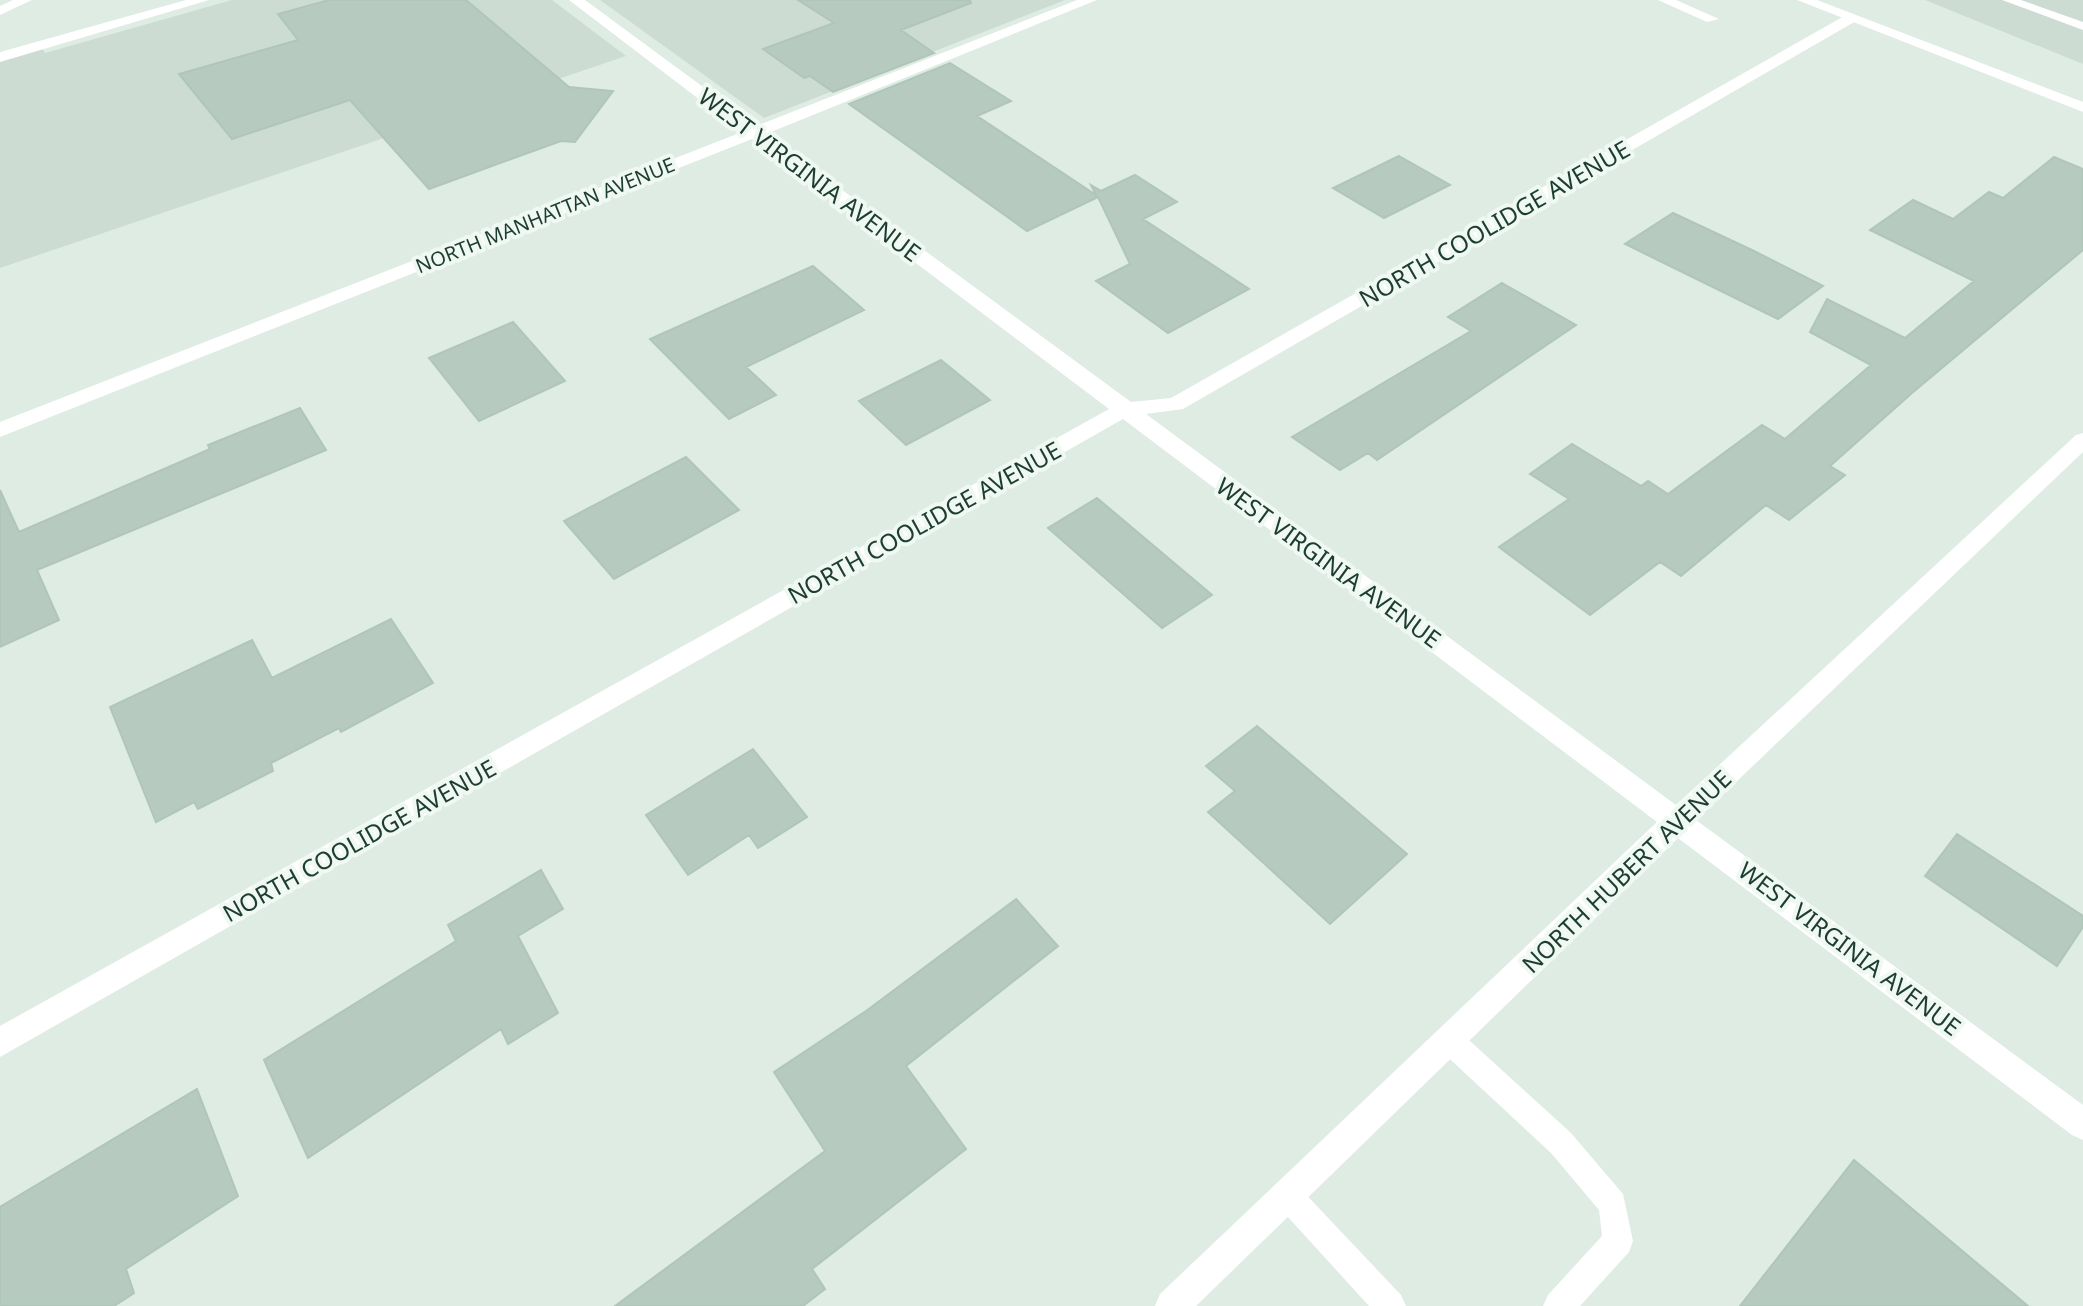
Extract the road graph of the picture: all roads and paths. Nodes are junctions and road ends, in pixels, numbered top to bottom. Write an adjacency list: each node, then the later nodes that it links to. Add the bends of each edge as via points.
1 (25, 0): 8 (street)
2 (202, 0): 12 (street)
3 (576, 0): 14 (street, WEST VIRGINIA AVENUE)
4 (1090, 0): 14 (street, NORTH MANHATTAN AVENUE)
5 (1664, 0): 10 (lane)
6 (1804, 0): 9 (street)
7 (2008, 0): 11 (lane)
8 (0, 11)
9 (1851, 18): 13 (street); 15 (street, NORTH COOLIDGE AVENUE, via 1176,404)
10 (1712, 19)
11 (2083, 26)
12 (0, 57)
13 (2083, 107)
14 (756, 132): 15 (street, WEST VIRGINIA AVENUE); 16 (street, NORTH MANHATTAN AVENUE)
15 (1123, 410): 18 (street, WEST VIRGINIA AVENUE); 20 (street, NORTH COOLIDGE AVENUE)
16 (0, 430)
17 (2083, 440): 18 (street, NORTH HUBERT AVENUE)
18 (1679, 819): 19 (street, NORTH HUBERT AVENUE); 21 (street, WEST VIRGINIA AVENUE)
19 (1449, 1040): 22 (street, NORTH HUBERT AVENUE); 25 (lane, via 1561,1143 1613,1204 1618,1241)
20 (0, 1042)
21 (2083, 1124)
22 (1287, 1195): 23 (street, NORTH HUBERT AVENUE); 24 (lane)
23 (1172, 1306)
24 (1390, 1306)
25 (1559, 1306)

